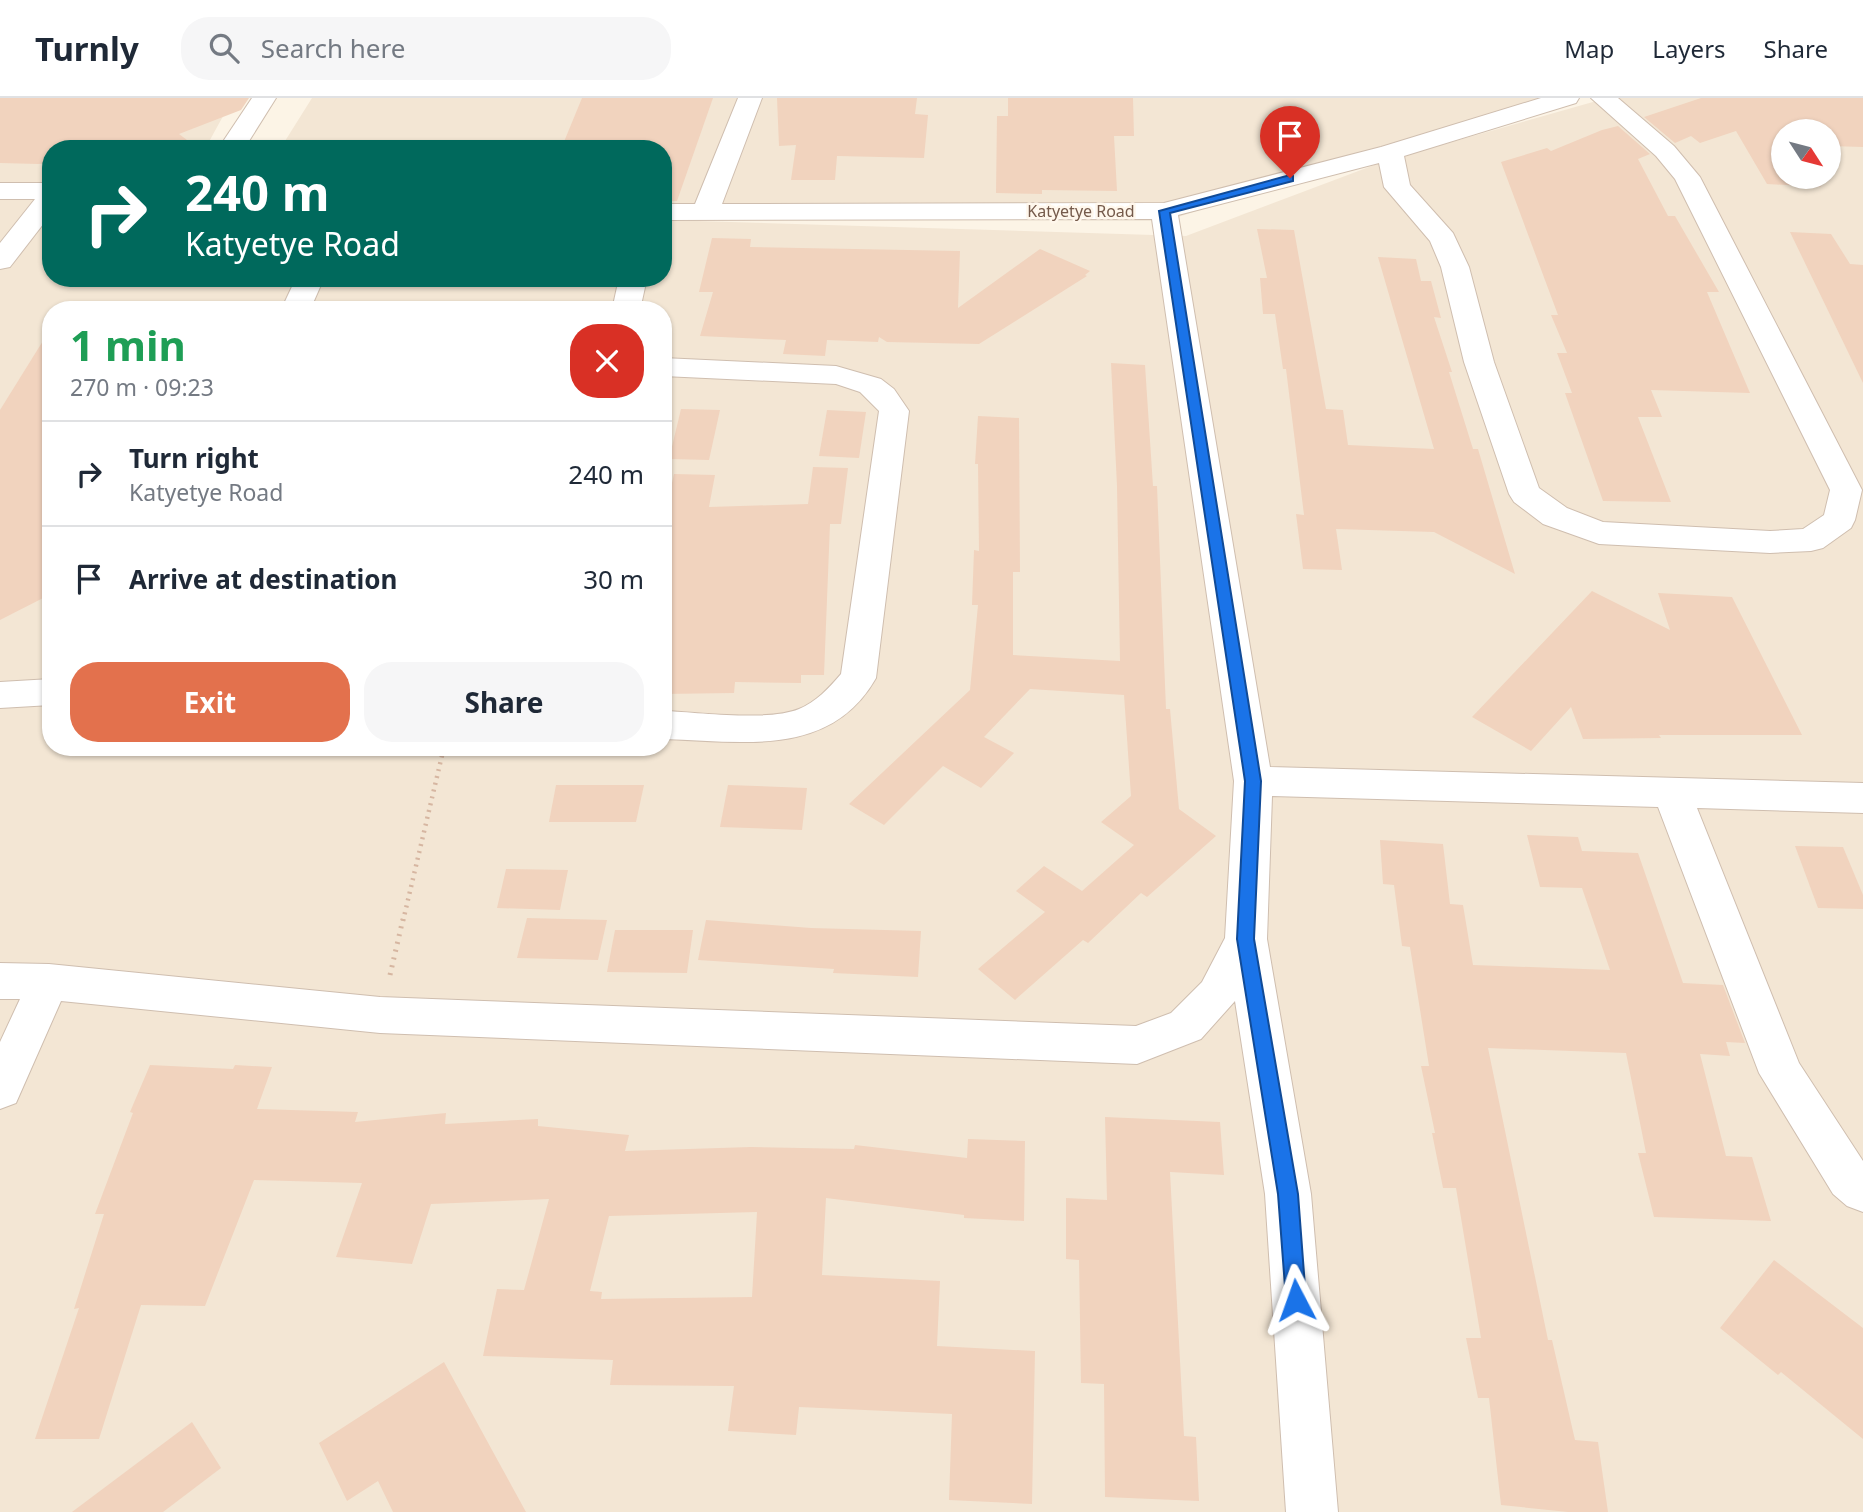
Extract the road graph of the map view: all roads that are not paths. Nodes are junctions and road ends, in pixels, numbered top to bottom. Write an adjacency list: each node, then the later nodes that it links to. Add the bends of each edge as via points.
1 (264, 98): 5 (street)
2 (750, 98): 12 (street)
3 (1567, 98): 6 (street, Katyetye Road)
4 (1603, 98): 6 (street, via 1665,151 1687,177 1846,490 1839,520 1811,540 1599,533 1555,516 1525,494 1479,362 1455,267 1443,239 1397,187)
5 (237, 140)
6 (1390, 152): 10 (street, Katyetye Road)
7 (0, 191): 8 (street)
8 (42, 193)
9 (42, 206): 13 (street)
10 (1164, 211): 12 (street, Katyetye Road); 18 (street)
11 (672, 212): 12 (street, Katyetye Road)
12 (705, 213)
13 (0, 261)
14 (672, 367): 17 (street, via 836,375 859,380 884,394 894,411 858,678 840,700 811,719 782,727)
15 (42, 693): 16 (street)
16 (0, 695)
17 (672, 724)
18 (1253, 781): 19 (street); 21 (street)
19 (1671, 792): 20 (street); 25 (street, via 1782,1073 1849,1179)
20 (1863, 798)
21 (1246, 939): 23 (street, via 1217,995 1186,1026 1137,1045 380,1015); 26 (street, via 1288,1194)
22 (0, 981): 23 (street)
23 (49, 982): 24 (street)
24 (0, 1089)
25 (1863, 1191)
26 (1312, 1512)

